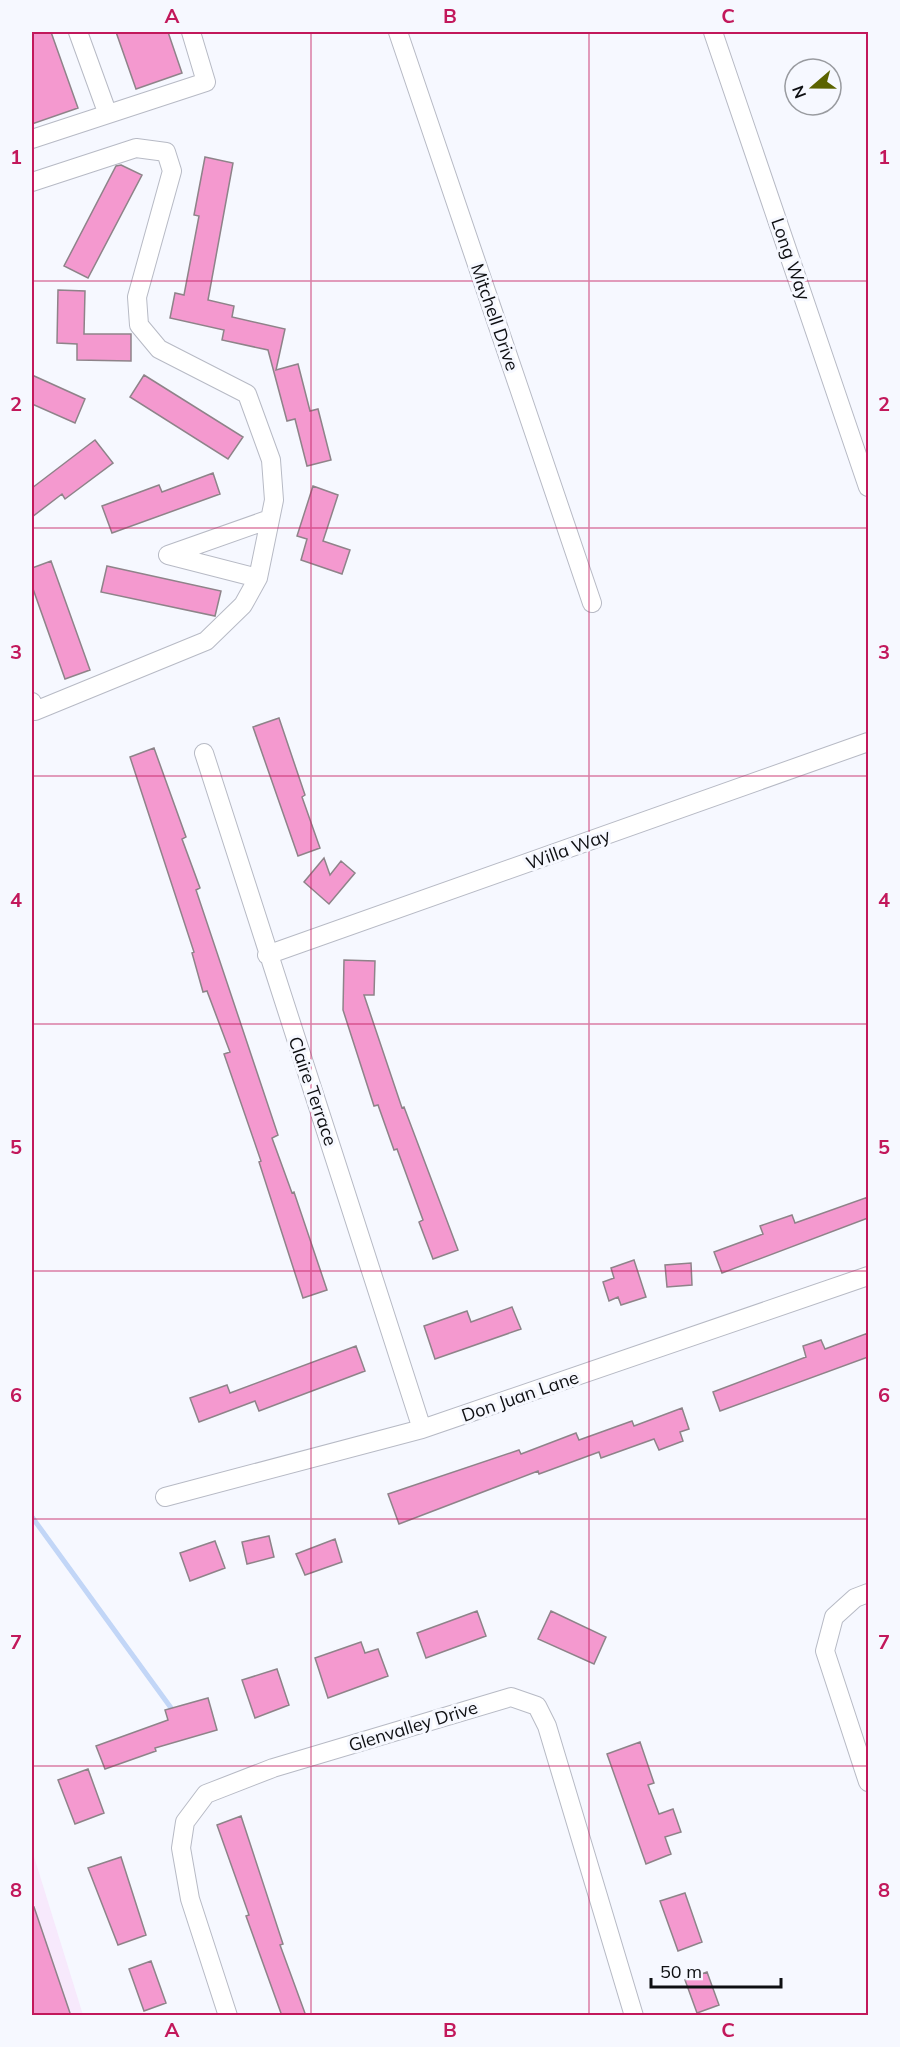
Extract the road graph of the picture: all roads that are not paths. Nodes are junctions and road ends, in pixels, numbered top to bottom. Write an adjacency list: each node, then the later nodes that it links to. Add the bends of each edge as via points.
1 (78, 32): 5 (street)
2 (191, 32): 5 (street, via 206,81)
3 (398, 32): 11 (street, Mitchell Drive)
4 (713, 32): 8 (street, Long Way)
5 (107, 112): 6 (street)
6 (32, 139)
7 (32, 182): 9 (street, via 136,148 166,152 171,171 137,297 139,325 159,349 247,394 271,460 274,500)
8 (868, 487)
9 (270, 519): 10 (street); 10 (street, via 168,555)
10 (258, 578): 12 (street, via 243,605 206,641)
11 (592, 603)
12 (33, 707)
13 (868, 742): 15 (street, Willa Way)
14 (204, 753): 15 (street, Claire Terrace)
15 (267, 955): 17 (street, Claire Terrace)
16 (868, 1276): 17 (street, Don Juan Lane)
17 (422, 1430): 18 (street, Don Juan Lane)
18 (165, 1497)
19 (868, 1593): 20 (street, via 855,1598 834,1617 825,1651)
20 (868, 1782)
21 (228, 2016): 22 (street, Glenvalley Drive, via 190,1899 181,1848 185,1822 206,1794 273,1768 511,1697 537,1706 547,1726)
22 (634, 2016)

